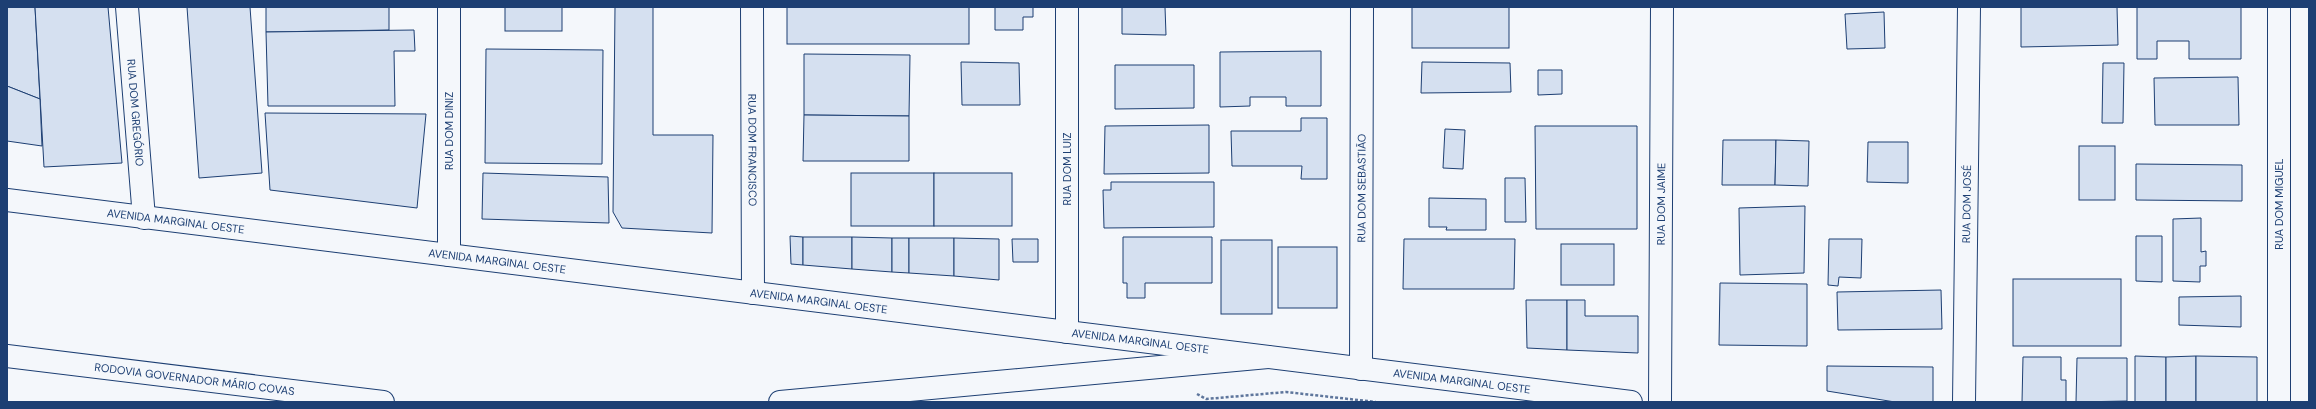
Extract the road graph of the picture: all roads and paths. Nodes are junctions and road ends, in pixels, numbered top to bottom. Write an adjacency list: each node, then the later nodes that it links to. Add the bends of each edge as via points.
1 (127, 7): 10 (main road, RUA DOM GREGÓRIO)
2 (449, 7): 11 (main road, RUA DOM DINIZ)
3 (752, 7): 12 (main road, RUA DOM FRANCISCO)
4 (1067, 7): 13 (main road, RUA DOM LUIZ)
5 (1362, 7): 16 (main road, RUA DOM SEBASTIÃO)
6 (1662, 7): 20 (main road, RUA DOM JAIME)
7 (1969, 7): 21 (main road, RUA DOM JOSÉ)
8 (2279, 7): 22 (main road, RUA DOM MIGUEL)
9 (7, 200): 10 (main road, AVENIDA MARGINAL OESTE)
10 (144, 218): 11 (main road, AVENIDA MARGINAL OESTE)
11 (449, 255): 12 (main road, AVENIDA MARGINAL OESTE)
12 (753, 293): 13 (main road, AVENIDA MARGINAL OESTE)
13 (1067, 332): 15 (main road, AVENIDA MARGINAL OESTE)
14 (7, 356): 17 (main road, RODOVIA GOVERNADOR MÁRIO COVAS)
15 (1268, 357): 16 (main road, AVENIDA MARGINAL OESTE); 18 (main road)
16 (1361, 368): 19 (main road, AVENIDA MARGINAL OESTE)
17 (383, 402)
18 (780, 402)
19 (1631, 402)
20 (1660, 402)
21 (1964, 402)
22 (2279, 402)

